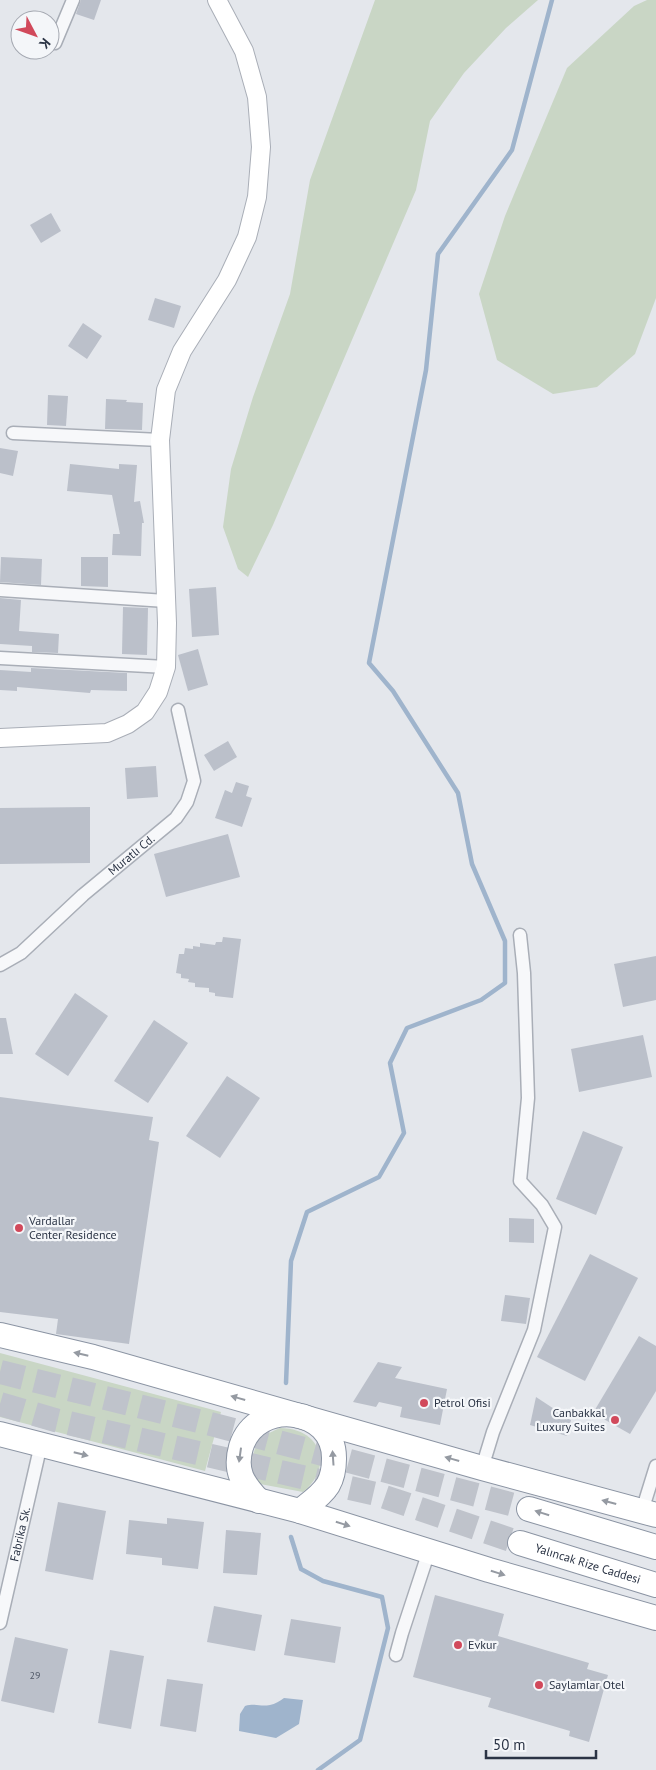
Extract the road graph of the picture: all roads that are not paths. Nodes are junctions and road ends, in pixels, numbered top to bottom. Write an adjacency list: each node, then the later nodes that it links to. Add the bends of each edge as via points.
1 (73, 0): 3 (street)
2 (217, 0): 5 (street, via 244,51 257,97 260,147 257,196 247,237 227,280 182,350 166,390)
3 (60, 31)
4 (13, 433): 5 (street)
5 (160, 440): 7 (street)
6 (0, 590): 7 (street)
7 (166, 601): 9 (street)
8 (0, 658): 9 (street)
9 (166, 667): 11 (street, via 158,692 145,712 107,733)
10 (178, 710): 13 (street, Muratlı Cd., via 194,781 187,802 176,818 83,895 21,953)
11 (0, 738)
12 (520, 935): 19 (street, via 528,1098 520,1181 542,1205 555,1227 534,1330)
13 (0, 965)
14 (0, 1335): 15 (highway, one-way to 14, via 93,1357)
15 (301, 1416): 19 (highway, one-way to 15); 20 (highway, one-way to 20, via 283,1413 267,1417 253,1426 244,1439 238,1455 239,1472 246,1487); 22 (highway, one-way to 15, via 318,1497 334,1469 334,1455 323,1430)
16 (0, 1434): 17 (highway)
17 (41, 1444): 20 (highway, one-way to 20); 29 (street, Fabrika Sk.)
18 (656, 1466): 23 (street)
19 (482, 1468): 23 (highway, one-way to 19)
20 (259, 1501): 22 (highway)
21 (529, 1509): 25 (highway, one-way to 21)
22 (300, 1511): 26 (highway, one-way to 26)
23 (649, 1513)
24 (520, 1543): 27 (highway, Yalıncak Rize Caddesi)
25 (656, 1548)
26 (429, 1551): 28 (highway, one-way to 28); 30 (street)
27 (656, 1585)
28 (656, 1618)
29 (0, 1623)
30 (396, 1655)

